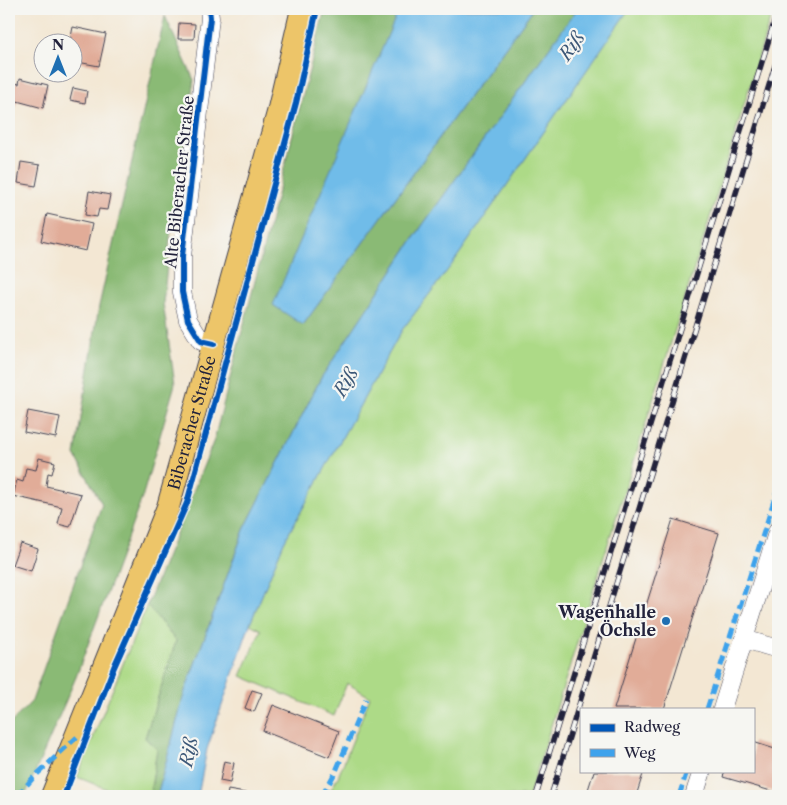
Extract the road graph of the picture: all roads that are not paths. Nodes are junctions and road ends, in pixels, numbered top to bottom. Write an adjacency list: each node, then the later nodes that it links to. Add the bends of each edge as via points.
1 (209, 9): 3 (street, Alte Biberacher Straße, via 204,79 182,256 182,292 188,320 200,341)
2 (302, 9): 3 (main road, Biberacher Straße, via 278,113)
3 (214, 344): 9 (main road, Biberacher Straße, via 168,507)
4 (778, 530): 5 (street)
5 (744, 639): 6 (street); 7 (street)
6 (778, 649)
7 (722, 708)
8 (702, 772): 10 (street)
9 (52, 796)
10 (694, 796)

